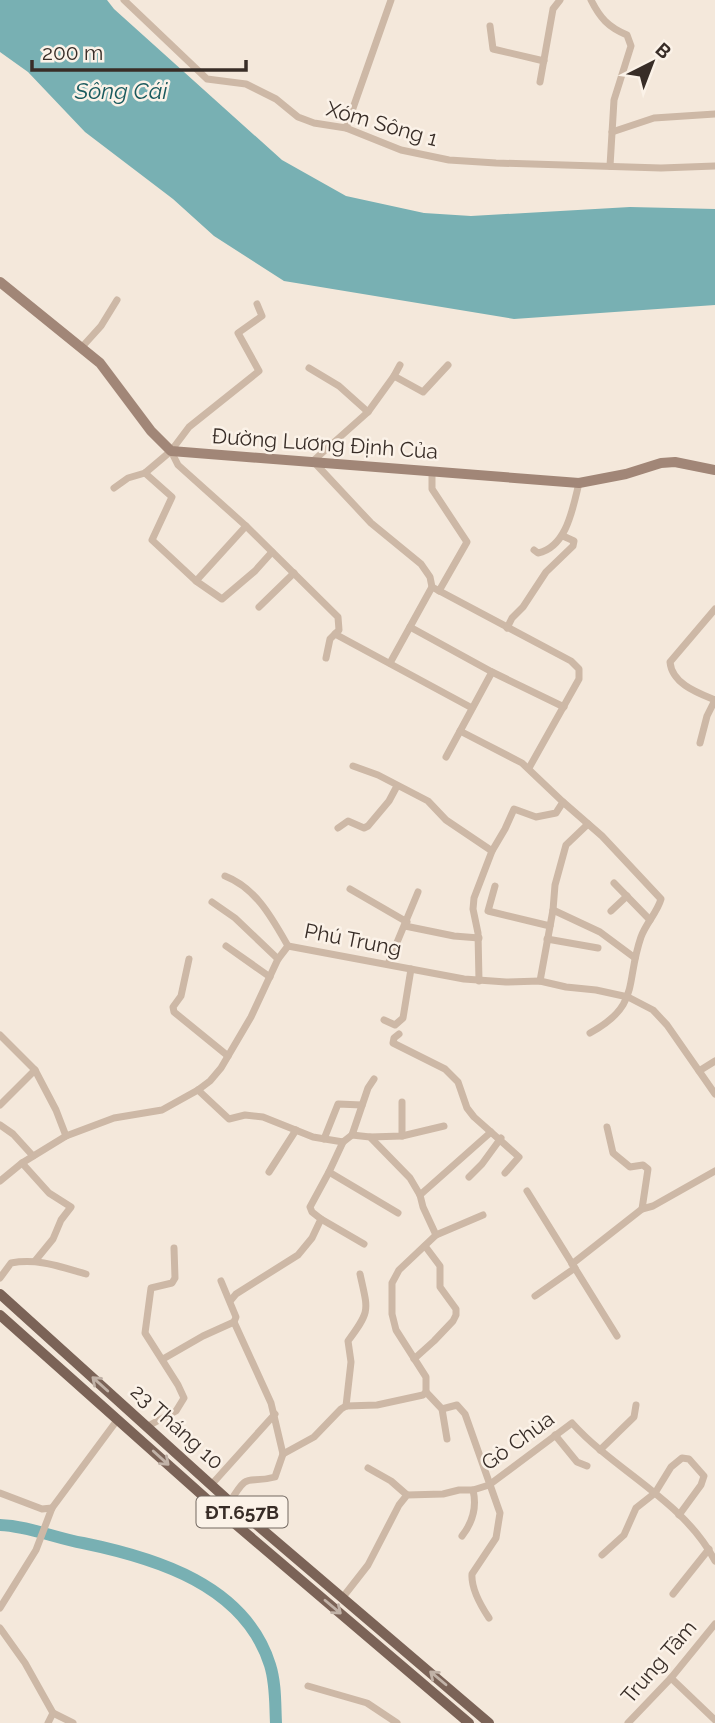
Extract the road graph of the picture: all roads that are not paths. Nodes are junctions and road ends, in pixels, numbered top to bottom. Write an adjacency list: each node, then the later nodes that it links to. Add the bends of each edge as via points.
1 (124, 0): 9 (street, Xóm Sông 1, via 207,79 246,84 298,117)
2 (391, 0): 9 (street)
3 (560, 0): 6 (street, via 552,9)
4 (591, 0): 10 (street, via 601,19 627,35 631,46 614,100)
5 (490, 26): 6 (street, via 493,49)
6 (544, 61): 7 (street)
7 (540, 82)
8 (715, 114): 10 (street, via 653,118)
9 (346, 128): 11 (street, Xóm Sông 1, via 401,150 449,160)
10 (612, 132): 11 (street)
11 (610, 166): 12 (street, Xóm Sông 1)
12 (715, 166)
13 (0, 282): 16 (street)
14 (117, 300): 16 (street)
15 (257, 304): 22 (street, via 261,316 238,333 259,371 189,427)
16 (82, 347): 22 (street)
17 (400, 365): 20 (street)
18 (448, 365): 20 (street, via 422,392)
19 (309, 368): 21 (street, via 339,386)
20 (394, 376): 21 (street)
21 (368, 412): 23 (street)
22 (171, 451): 23 (street, Đường Lương Định Của); 26 (street); 29 (street, via 178,465)
23 (313, 461): 25 (street, Đường Lương Định Của); 35 (street, via 371,523 421,564)
24 (715, 470): 27 (street, Đường Lương Định Của, via 661,463)
25 (432, 471): 27 (street, Đường Lương Định Của); 35 (street, via 432,489 467,542)
26 (145, 473): 28 (street); 34 (street, via 172,497 152,540)
27 (579, 483): 30 (street)
28 (114, 488)
29 (246, 526): 32 (street); 34 (street)
30 (563, 536): 31 (street, via 545,552); 39 (street, via 574,541 573,546 546,572)
31 (534, 550)
32 (272, 552): 33 (street); 34 (street, via 222,599)
33 (293, 573): 36 (street); 40 (street, via 338,617)
34 (195, 581)
35 (435, 589): 38 (street); 39 (street)
36 (258, 607)
37 (715, 609): 44 (street, via 670,662 682,683)
38 (410, 627): 42 (street); 43 (street)
39 (507, 628): 45 (street, via 579,669 579,679)
40 (335, 634): 41 (street, via 327,645); 42 (street)
41 (326, 658)
42 (390, 663): 46 (street)
43 (492, 672): 45 (street); 46 (street)
44 (715, 700): 48 (street)
45 (564, 707): 51 (street)
46 (472, 708): 47 (street)
47 (460, 731): 49 (street); 51 (street)
48 (700, 743)
49 (446, 757)
50 (353, 766): 52 (street)
51 (529, 768): 53 (street)
52 (397, 786): 55 (street, via 368,826 348,821); 56 (street, via 428,801 446,820)
53 (563, 802): 54 (street); 56 (street, via 555,813 536,817 514,808)
54 (588, 824): 64 (street, via 566,845); 66 (street, via 661,898)
55 (338, 828)
56 (492, 851): 69 (street, via 474,898)
57 (225, 876): 72 (street, via 245,885)
58 (614, 883): 62 (street)
59 (495, 886): 68 (street, via 488,911)
60 (350, 889): 67 (street)
61 (418, 892): 67 (street)
62 (626, 896): 65 (street); 66 (street)
63 (212, 902): 76 (street)
64 (553, 910): 68 (street); 74 (street, via 600,932)
65 (611, 911)
66 (650, 920): 74 (street)
67 (406, 924): 69 (street); 77 (street)
68 (550, 926): 70 (street)
69 (479, 938): 80 (street)
70 (547, 939): 73 (street); 81 (street)
71 (226, 946): 79 (street)
72 (288, 946): 76 (street, Phú Trung); 77 (street, Phú Trung)
73 (598, 948)
74 (635, 958): 82 (street)
75 (189, 959): 87 (street, via 174,1012)
76 (278, 959): 79 (street, Phú Trung)
77 (388, 964): 78 (street, Phú Trung)
78 (411, 969): 80 (street, Phú Trung); 83 (street, via 403,1018 395,1025)
79 (270, 976): 87 (street, Phú Trung)
80 (479, 981): 81 (street, Phú Trung)
81 (540, 981): 82 (street, Phú Trung)
82 (628, 996): 84 (street, via 617,1015); 90 (street, Phú Trung, via 659,1017)
83 (384, 1020)
84 (590, 1033)
85 (399, 1034): 101 (street, via 393,1043 445,1069 458,1082 467,1108)
86 (0, 1035): 89 (street)
87 (228, 1056): 92 (street, Phú Trung, via 217,1074)
88 (715, 1061): 90 (street)
89 (35, 1070): 95 (street); 103 (street)
90 (699, 1071): 93 (street, Phú Trung)
91 (374, 1079): 96 (street)
92 (198, 1090): 100 (street, via 229,1119 263,1117); 103 (street, Phú Trung, via 162,1110 114,1118)
93 (715, 1094)
94 (402, 1102): 104 (street)
95 (0, 1105)
96 (362, 1105): 102 (street); 107 (street, via 338,1104)
97 (0, 1125): 109 (street)
98 (444, 1126): 104 (street)
99 (607, 1127): 119 (street, via 615,1154 630,1167 648,1169)
100 (296, 1130): 107 (street); 112 (street)
101 (491, 1132): 106 (street); 118 (street)
102 (352, 1135): 105 (street); 108 (street)
103 (66, 1136): 109 (street, Phú Trung)
104 (402, 1136): 105 (street)
105 (370, 1137): 118 (street, via 410,1178)
106 (500, 1138): 114 (street, via 519,1157); 115 (street)
107 (324, 1139): 108 (street)
108 (343, 1142): 113 (street)
109 (33, 1156): 110 (street, Phú Trung)
110 (22, 1163): 116 (street, Phú Trung); 127 (street, via 48,1193 71,1207)
111 (715, 1171): 119 (street)
112 (269, 1172)
113 (329, 1172): 120 (street); 122 (street, via 310,1207)
114 (505, 1173)
115 (468, 1178)
116 (0, 1181)
117 (527, 1191): 128 (street)
118 (420, 1195): 123 (street)
119 (642, 1209): 128 (street)
120 (398, 1213)
121 (483, 1215): 123 (street)
122 (321, 1219): 124 (street); 135 (street, via 298,1255)
123 (436, 1235): 125 (street)
124 (364, 1244)
125 (425, 1245): 140 (street, via 392,1283 394,1326); 140 (street, via 440,1266 440,1287 456,1315)
126 (174, 1248): 139 (street, via 175,1278 151,1288 146,1320 147,1339)
127 (35, 1261): 130 (street); 131 (street, via 11,1263)
128 (574, 1266): 134 (street); 138 (street)
129 (360, 1274): 143 (street, via 367,1306 365,1319 348,1341 351,1362)
130 (86, 1275)
131 (0, 1278)
132 (221, 1281): 135 (street)
133 (0, 1294): 144 (main road, 23 Tháng 10 / ĐT.657B, one-way to 133)
134 (535, 1296)
135 (231, 1300): 137 (street)
136 (0, 1315): 147 (main road, 23 Tháng 10 / ĐT.657B)
137 (234, 1322): 139 (street); 146 (street)
138 (617, 1336)
139 (163, 1359): 148 (street, via 184,1398 176,1411)
140 (414, 1359): 141 (street, via 426,1377)
141 (426, 1392): 143 (street, via 376,1405); 145 (street)
142 (636, 1405): 151 (street, via 634,1417)
143 (346, 1406): 152 (street, via 314,1437)
144 (128, 1408): 147 (main road); 148 (main road, 23 Tháng 10 / ĐT.657B)
145 (442, 1409): 150 (street); 156 (street, via 461,1408)
146 (275, 1414): 152 (street); 155 (street)
147 (118, 1419): 162 (street); 181 (main road, 23 Tháng 10 / ĐT.657B, one-way to 181)
148 (148, 1426): 155 (main road, 23 Tháng 10 / ĐT.657B)
149 (555, 1435): 151 (street, Gò Chùa, via 572,1423); 153 (street, via 576,1462); 156 (street, Gò Chùa)
150 (447, 1439)
151 (600, 1450): 159 (street, Gò Chùa)
152 (283, 1454): 161 (street, via 275,1477 248,1479)
153 (587, 1466)
154 (368, 1468): 160 (street)
155 (212, 1484): 161 (main road, 23 Tháng 10 / ĐT.657B)
156 (489, 1485): 157 (street, Gò Chùa); 171 (street, via 501,1521 472,1580)
157 (473, 1490): 160 (street, Gò Chùa); 164 (street, via 474,1513)
158 (0, 1493): 162 (street)
159 (655, 1493): 163 (street, Gò Chùa); 163 (street, via 671,1467 682,1458 689,1459 704,1476); 166 (street, via 636,1508 624,1535)
160 (407, 1495): 169 (street, via 368,1566)
161 (230, 1502): 169 (main road, 23 Tháng 10 / ĐT.657B)
162 (52, 1508): 170 (street, via 36,1550)
163 (679, 1515): 165 (street, Gò Chùa)
164 (462, 1535)
165 (709, 1549): 167 (street, Gò Chùa); 168 (street)
166 (602, 1555)
167 (715, 1559)
168 (673, 1594)
169 (343, 1597): 182 (main road, 23 Tháng 10 / ĐT.657B, one-way to 169)
170 (0, 1608)
171 (489, 1618)
172 (715, 1624): 174 (street, Trung Tâm)
173 (0, 1628): 176 (street)
174 (671, 1678): 177 (street); 183 (street, Trung Tâm)
175 (308, 1686): 180 (street, via 367,1703)
176 (53, 1713): 178 (street); 179 (street)
177 (715, 1720)
178 (48, 1723)
179 (72, 1723)
180 (397, 1723)
181 (469, 1723)
182 (489, 1723)
183 (628, 1723)

